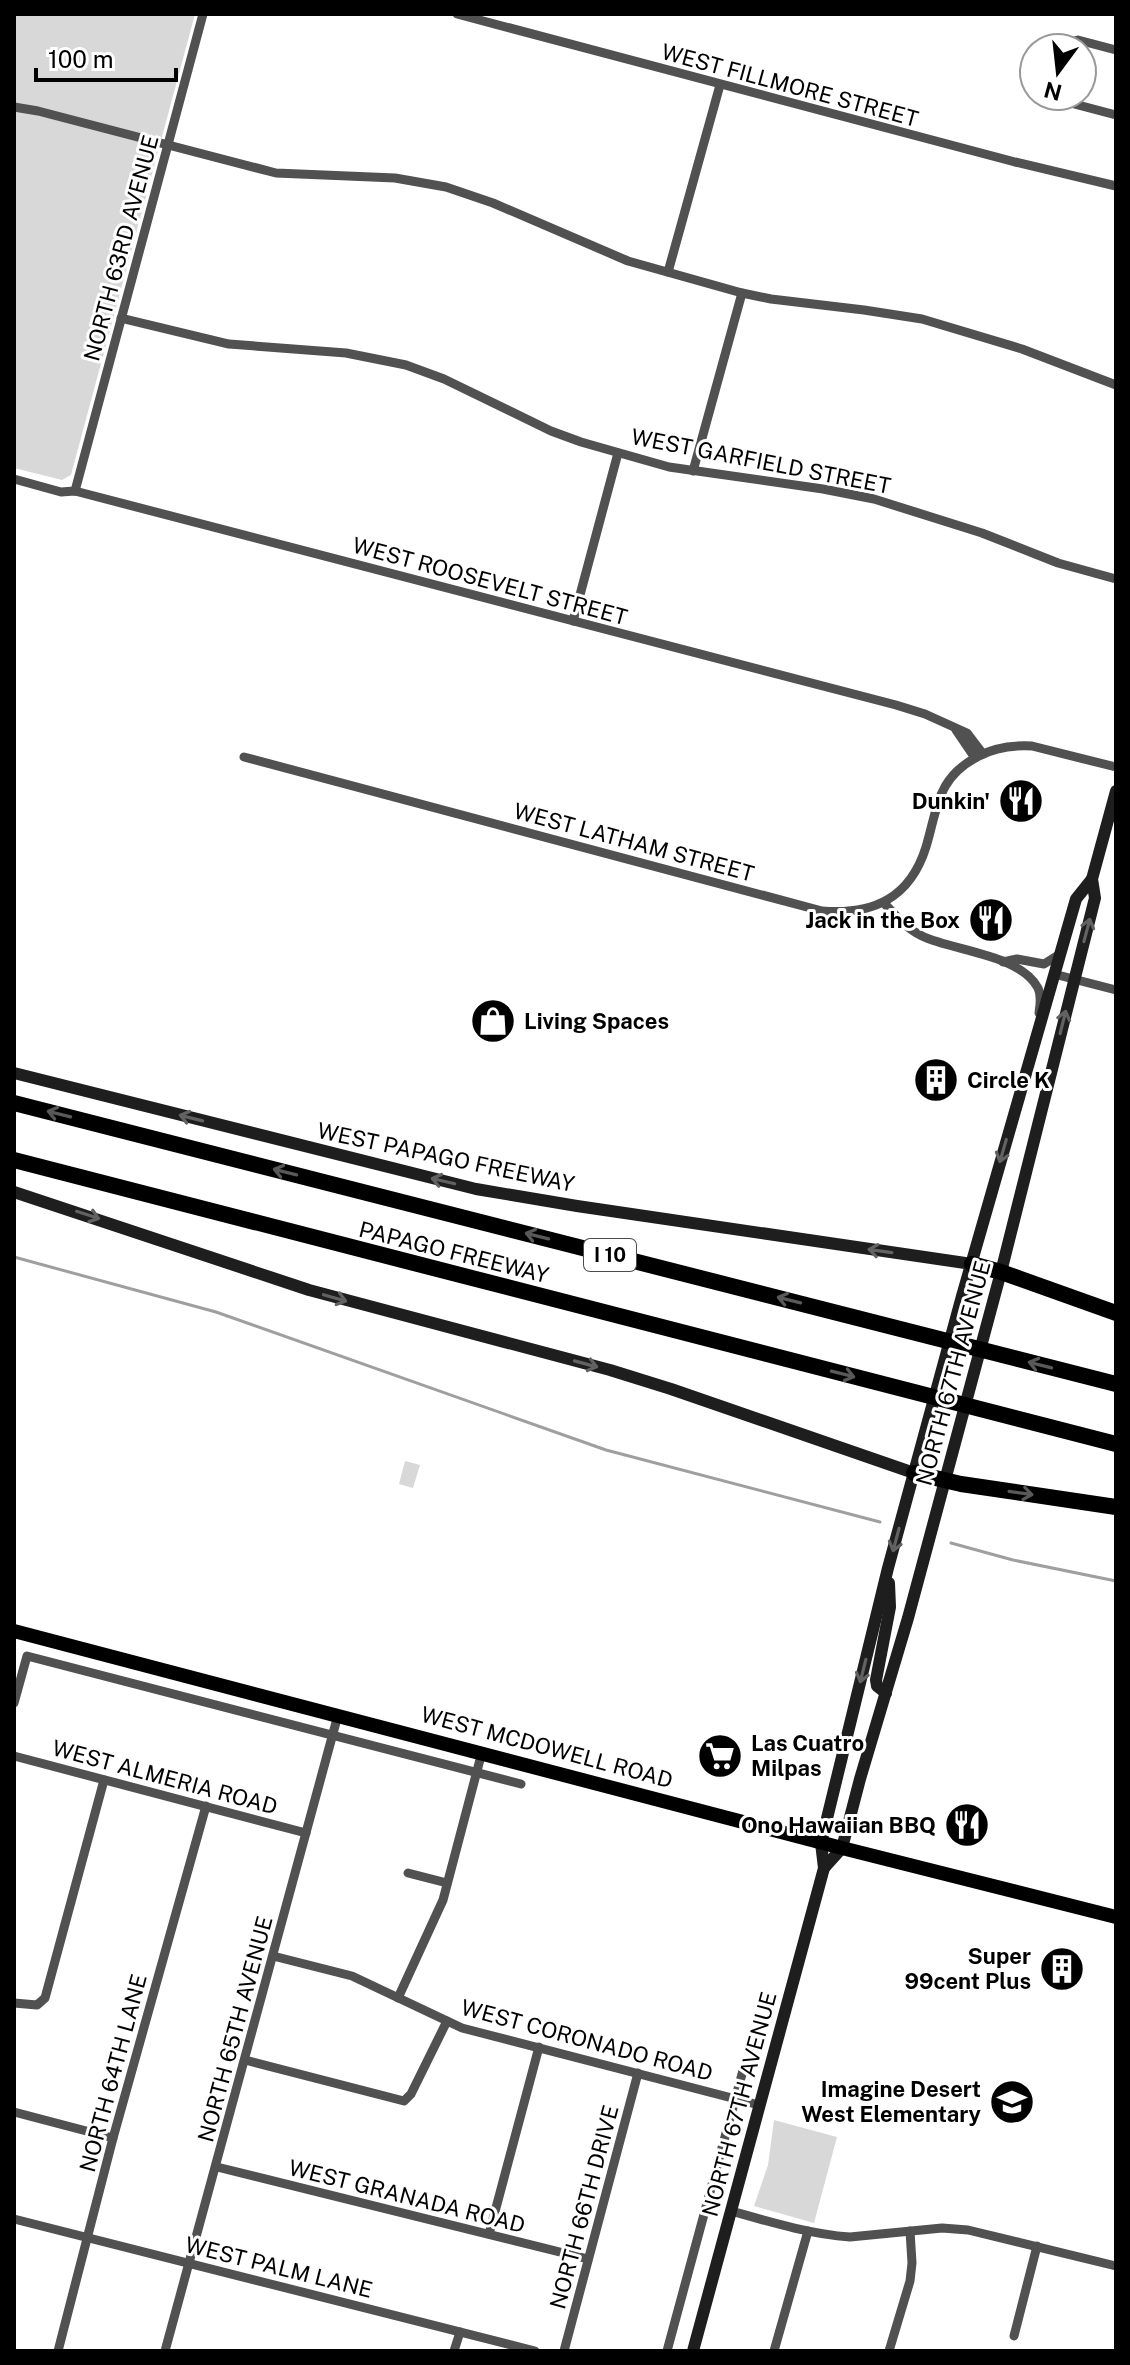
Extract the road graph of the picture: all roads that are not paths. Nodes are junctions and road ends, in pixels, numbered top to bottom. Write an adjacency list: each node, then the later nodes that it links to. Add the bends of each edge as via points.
1 (203, 14): 5 (street, NORTH 63RD AVENUE)
2 (457, 14): 3 (street, WEST FILLMORE STREET)
3 (720, 85): 6 (street, WEST FILLMORE STREET); 7 (street)
4 (14, 107): 5 (street)
5 (168, 145): 7 (street, via 276,173 395,178 446,187 609,254); 9 (street, NORTH 63RD AVENUE)
6 (1116, 186)
7 (668, 272): 8 (street)
8 (742, 293): 10 (street, via 922,319); 12 (street)
9 (121, 318): 11 (street, WEST GARFIELD STREET, via 229,344 346,353 406,365 551,431); 14 (street, NORTH 63RD AVENUE)
10 (1116, 385)
11 (618, 453): 12 (street, WEST GARFIELD STREET); 16 (street)
12 (693, 471): 15 (street, WEST GARFIELD STREET, via 874,499)
13 (14, 479): 14 (street, WEST ROOSEVELT STREET)
14 (75, 491): 16 (street, WEST ROOSEVELT STREET)
15 (1116, 579)
16 (573, 621): 17 (street, WEST ROOSEVELT STREET, via 925,714 967,733)
17 (979, 756): 19 (street, via 1003,747 1032,746); 22 (street, via 949,779 920,863 907,884)
18 (244, 757): 22 (street, WEST LATHAM STREET, via 822,911 843,913)
19 (1116, 767)
20 (1116, 791): 21 (main road, NORTH 67TH AVENUE)
21 (1092, 879): 23 (main road, NORTH 67TH AVENUE, via 1076,899); 26 (main road, NORTH 67TH AVENUE, one-way to 21, via 1095,898)
22 (884, 903): 24 (street, via 926,938)
23 (1060, 953): 24 (street, via 1044,964); 25 (main road, NORTH 67TH AVENUE)
24 (1003, 962): 28 (street, via 1040,992)
25 (1054, 974): 26 (street); 28 (main road, NORTH 67TH AVENUE)
26 (1074, 979): 27 (street); 34 (main road, NORTH 67TH AVENUE, one-way to 26)
27 (1116, 990)
28 (1037, 1036): 33 (main road, NORTH 67TH AVENUE, one-way to 33)
29 (14, 1073): 33 (main road, WEST PAPAGO FREEWAY, one-way to 29, via 476,1189)
30 (14, 1103): 36 (highway, PAPAGO FREEWAY / I 10, one-way to 30)
31 (14, 1160): 37 (highway, PAPAGO FREEWAY, one-way to 37)
32 (14, 1192): 38 (main road, one-way to 38, via 309,1290 671,1389)
33 (972, 1264): 34 (highway); 38 (main road, NORTH 67TH AVENUE, via 922,1447)
34 (1001, 1272): 35 (highway); 39 (main road, NORTH 67TH AVENUE)
35 (1116, 1313)
36 (1116, 1384)
37 (1116, 1444)
38 (906, 1470): 39 (highway); 41 (main road, NORTH 67TH AVENUE, one-way to 41, via 904,1511)
39 (944, 1481): 40 (highway, one-way to 40); 43 (main road, NORTH 67TH AVENUE)
40 (1116, 1507)
41 (888, 1568): 43 (main road, via 890,1607 876,1680); 54 (main road, NORTH 67TH AVENUE, one-way to 54)
42 (14, 1631): 45 (main road, WEST MCDOWELL ROAD)
43 (886, 1693): 55 (main road, NORTH 67TH AVENUE)
44 (14, 1703): 46 (street, WEST MCDOWELL ROAD, via 27,1656)
45 (338, 1715): 46 (street, NORTH 65TH AVENUE); 47 (main road, WEST MCDOWELL ROAD)
46 (332, 1736): 49 (street, WEST MCDOWELL ROAD); 53 (street, NORTH 65TH AVENUE)
47 (482, 1752): 49 (street); 54 (main road, WEST MCDOWELL ROAD)
48 (14, 1756): 50 (street, WEST ALMERIA ROAD)
49 (476, 1773): 51 (street, WEST MCDOWELL ROAD); 58 (street)
50 (104, 1780): 52 (street, WEST ALMERIA ROAD); 62 (street, via 45,1998 37,2005)
51 (521, 1784)
52 (206, 1806): 53 (street, WEST ALMERIA ROAD); 71 (street, NORTH 64TH LANE)
53 (306, 1833): 60 (street, NORTH 65TH AVENUE)
54 (821, 1843): 55 (main road, WEST MCDOWELL ROAD); 56 (main road, NORTH 67TH AVENUE)
55 (842, 1848): 56 (main road, NORTH 67TH AVENUE); 59 (main road, WEST MCDOWELL ROAD)
56 (824, 1868): 69 (main road, NORTH 67TH AVENUE)
57 (408, 1873): 58 (street)
58 (447, 1883): 61 (street, via 438,1915)
59 (1116, 1917)
60 (273, 1956): 61 (street, WEST CORONADO ROAD, via 352,1976); 65 (street, NORTH 65TH AVENUE)
61 (398, 1998): 63 (street, WEST CORONADO ROAD)
62 (14, 2003)
63 (447, 2021): 64 (street, WEST CORONADO ROAD); 65 (street, via 404,2101)
64 (539, 2047): 67 (street, WEST CORONADO ROAD); 77 (street)
65 (245, 2060): 72 (street, NORTH 65TH AVENUE)
66 (745, 2063): 68 (street, NORTH 67TH AVENUE)
67 (638, 2073): 68 (street, WEST CORONADO ROAD); 80 (street, NORTH 66TH DRIVE)
68 (736, 2099): 69 (street, WEST CORONADO ROAD); 90 (street, NORTH 67TH AVENUE)
69 (759, 2105): 73 (main road, NORTH 67TH AVENUE)
70 (14, 2112): 71 (street)
71 (113, 2138): 78 (street, NORTH 64TH LANE)
72 (217, 2167): 77 (street, WEST GRANADA ROAD); 81 (street, NORTH 65TH AVENUE)
73 (731, 2211): 75 (street); 91 (main road, NORTH 67TH AVENUE)
74 (14, 2219): 78 (street, WEST PALM LANE)
75 (808, 2231): 76 (street, via 850,2237); 92 (street)
76 (910, 2231): 79 (street, via 968,2230); 93 (street, via 910,2281)
77 (489, 2234): 80 (street, WEST GRANADA ROAD)
78 (88, 2239): 81 (street, WEST PALM LANE); 85 (street, NORTH 64TH LANE)
79 (1037, 2246): 82 (street); 84 (street)
80 (588, 2259): 89 (street, NORTH 66TH DRIVE)
81 (190, 2263): 83 (street, WEST PALM LANE); 86 (street, NORTH 65TH AVENUE)
82 (1116, 2266)
83 (460, 2332): 87 (street); 88 (street, WEST PALM LANE)
84 (1014, 2336)
85 (58, 2351)
86 (165, 2351)
87 (454, 2351)
88 (535, 2351)
89 (564, 2351)
90 (667, 2351)
91 (693, 2351)
92 (774, 2351)
93 (889, 2351)

